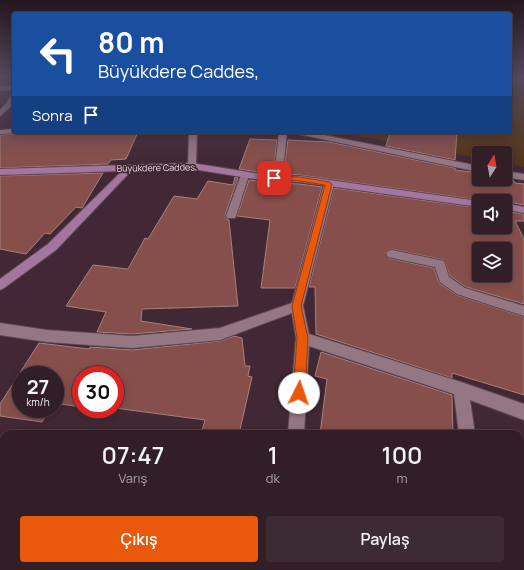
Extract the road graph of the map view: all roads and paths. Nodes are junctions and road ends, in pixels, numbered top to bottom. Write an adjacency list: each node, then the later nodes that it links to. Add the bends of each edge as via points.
1 (8, 105): 2 (street)
2 (0, 114)
3 (12, 131): 4 (street)
4 (0, 132)
5 (193, 134): 8 (street)
6 (283, 134): 15 (street, via 279,170)
7 (308, 134): 9 (street)
8 (192, 166): 10 (street, Büyükdere Caddes,); 12 (street, Büyükdere Caddes,)
9 (472, 168)
10 (129, 169): 11 (street, Büyükdere Caddes,); 22 (street, via 52,247)
11 (0, 172)
12 (245, 175): 15 (street, Büyükdere Caddes,); 20 (street)
13 (512, 175): 14 (street)
14 (524, 177)
15 (274, 178): 16 (street, Büyükdere Caddes,)
16 (329, 184): 17 (street, Büyükdere Caddes,); 23 (street)
17 (472, 203)
18 (512, 207): 19 (street)
19 (524, 210)
20 (231, 216)
21 (392, 254): 24 (street, via 440,264 444,279 461,291)
22 (0, 285)
23 (297, 306): 25 (street, via 220,334 132,342 47,336); 26 (street)
24 (524, 310)
25 (0, 328)
26 (303, 338): 27 (street); 29 (street)
27 (461, 389): 28 (street); 30 (street)
28 (524, 412)
29 (296, 430)
30 (466, 430)

